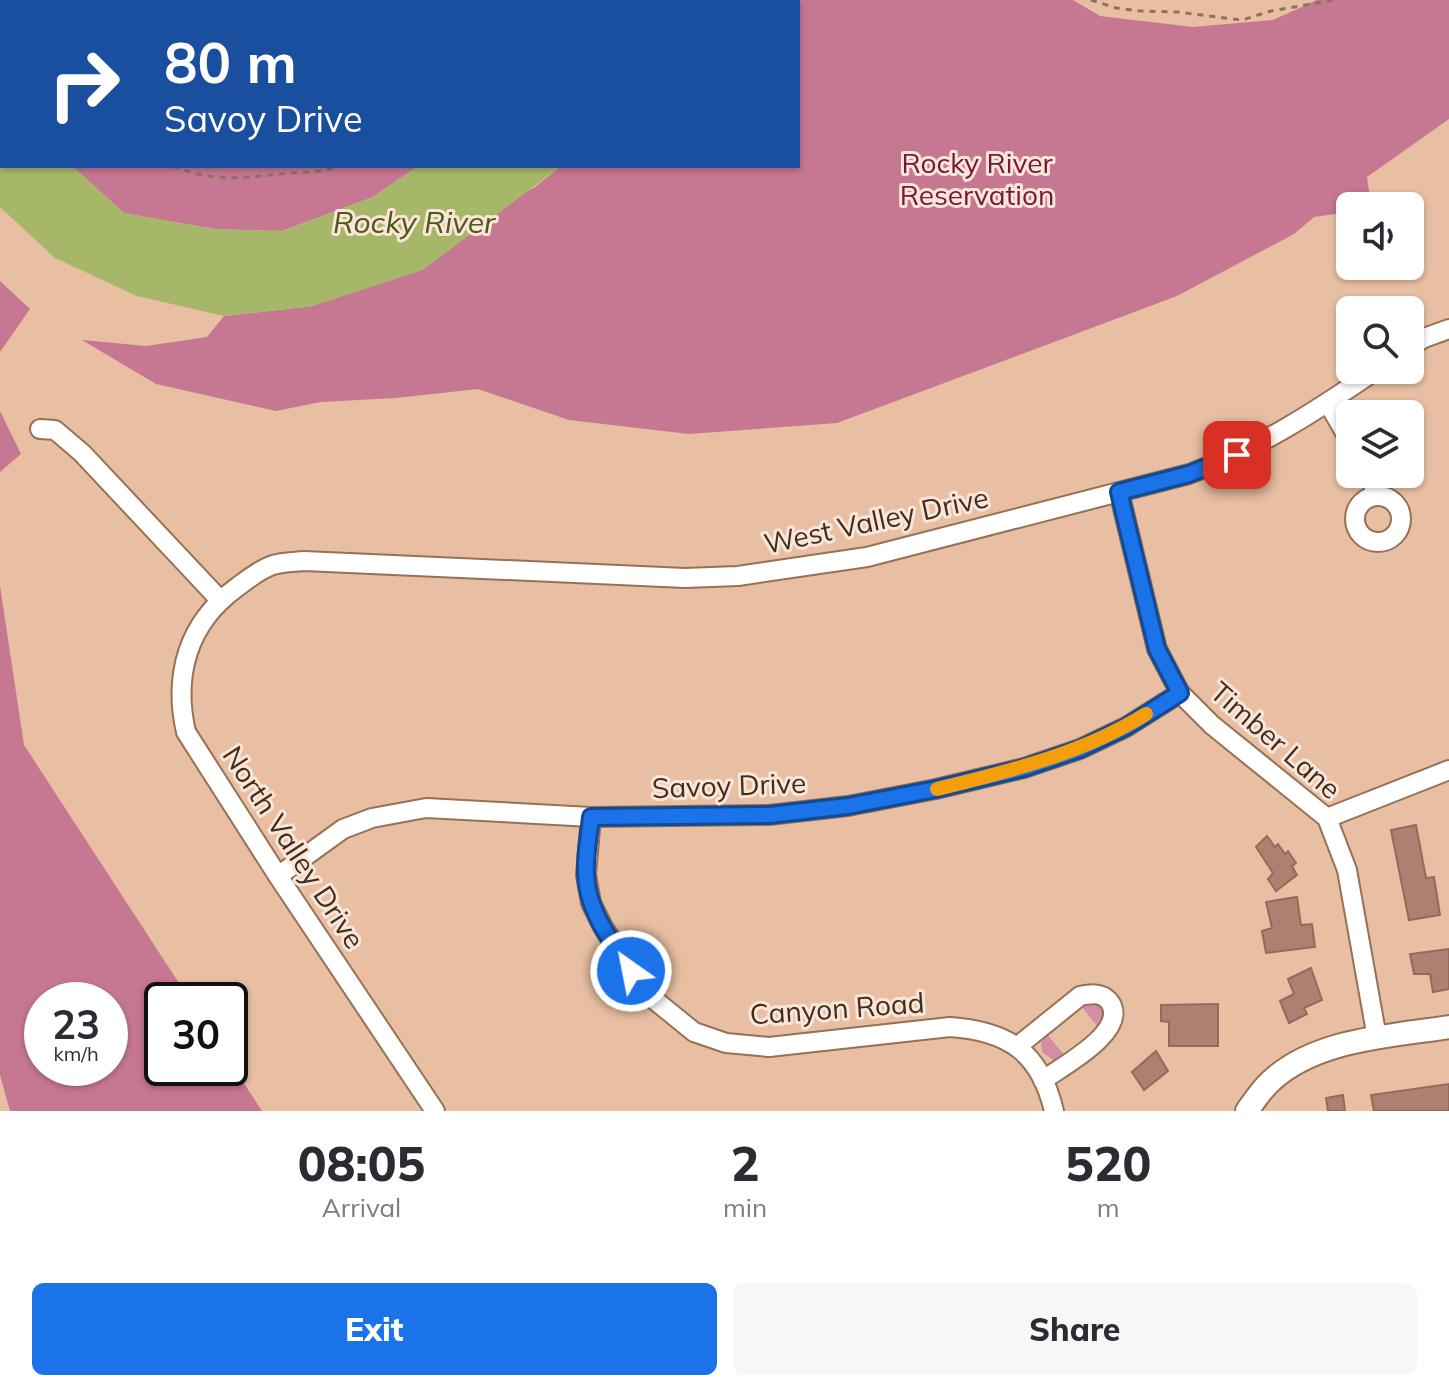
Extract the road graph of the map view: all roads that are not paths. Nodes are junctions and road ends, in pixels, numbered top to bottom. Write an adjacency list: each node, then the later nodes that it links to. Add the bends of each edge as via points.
1 (1449, 329): 2 (street)
2 (1424, 338)
3 (1356, 384): 4 (street, West Valley Drive)
4 (1328, 403): 5 (street); 8 (street, West Valley Drive, via 1221,462)
5 (1336, 417)
6 (40, 429): 10 (street, via 55,430 82,453)
7 (1374, 488): 9 (street)
8 (1119, 492): 10 (street, West Valley Drive, via 867,557 738,576 304,561 274,565); 11 (street, Timber Lane, via 1157,649)
9 (1377, 495)
10 (220, 600): 15 (street, North Valley Drive, via 192,636 181,707 186,732)
11 (1180, 693): 13 (street, Savoy Drive, via 1080,749 936,789 769,815); 14 (street, Timber Lane)
12 (1449, 770): 14 (street)
13 (591, 817): 15 (street, Savoy Drive, via 426,808 372,818 343,829); 18 (street, Canyon Road, via 586,875 591,903 646,993 694,1032 726,1043 769,1047 950,1027 974,1029)
14 (1327, 818): 17 (street, Timber Lane, via 1347,870)
15 (278, 876): 20 (street, North Valley Drive)
16 (1449, 1027): 17 (street)
17 (1377, 1038): 22 (street, via 1302,1060 1271,1081)
18 (1018, 1046): 19 (street); 19 (street, via 1080,996 1092,993 1109,1001 1113,1022 1106,1034)
19 (1043, 1080): 21 (street)
20 (435, 1111)
21 (1054, 1111)
22 (1247, 1111)

